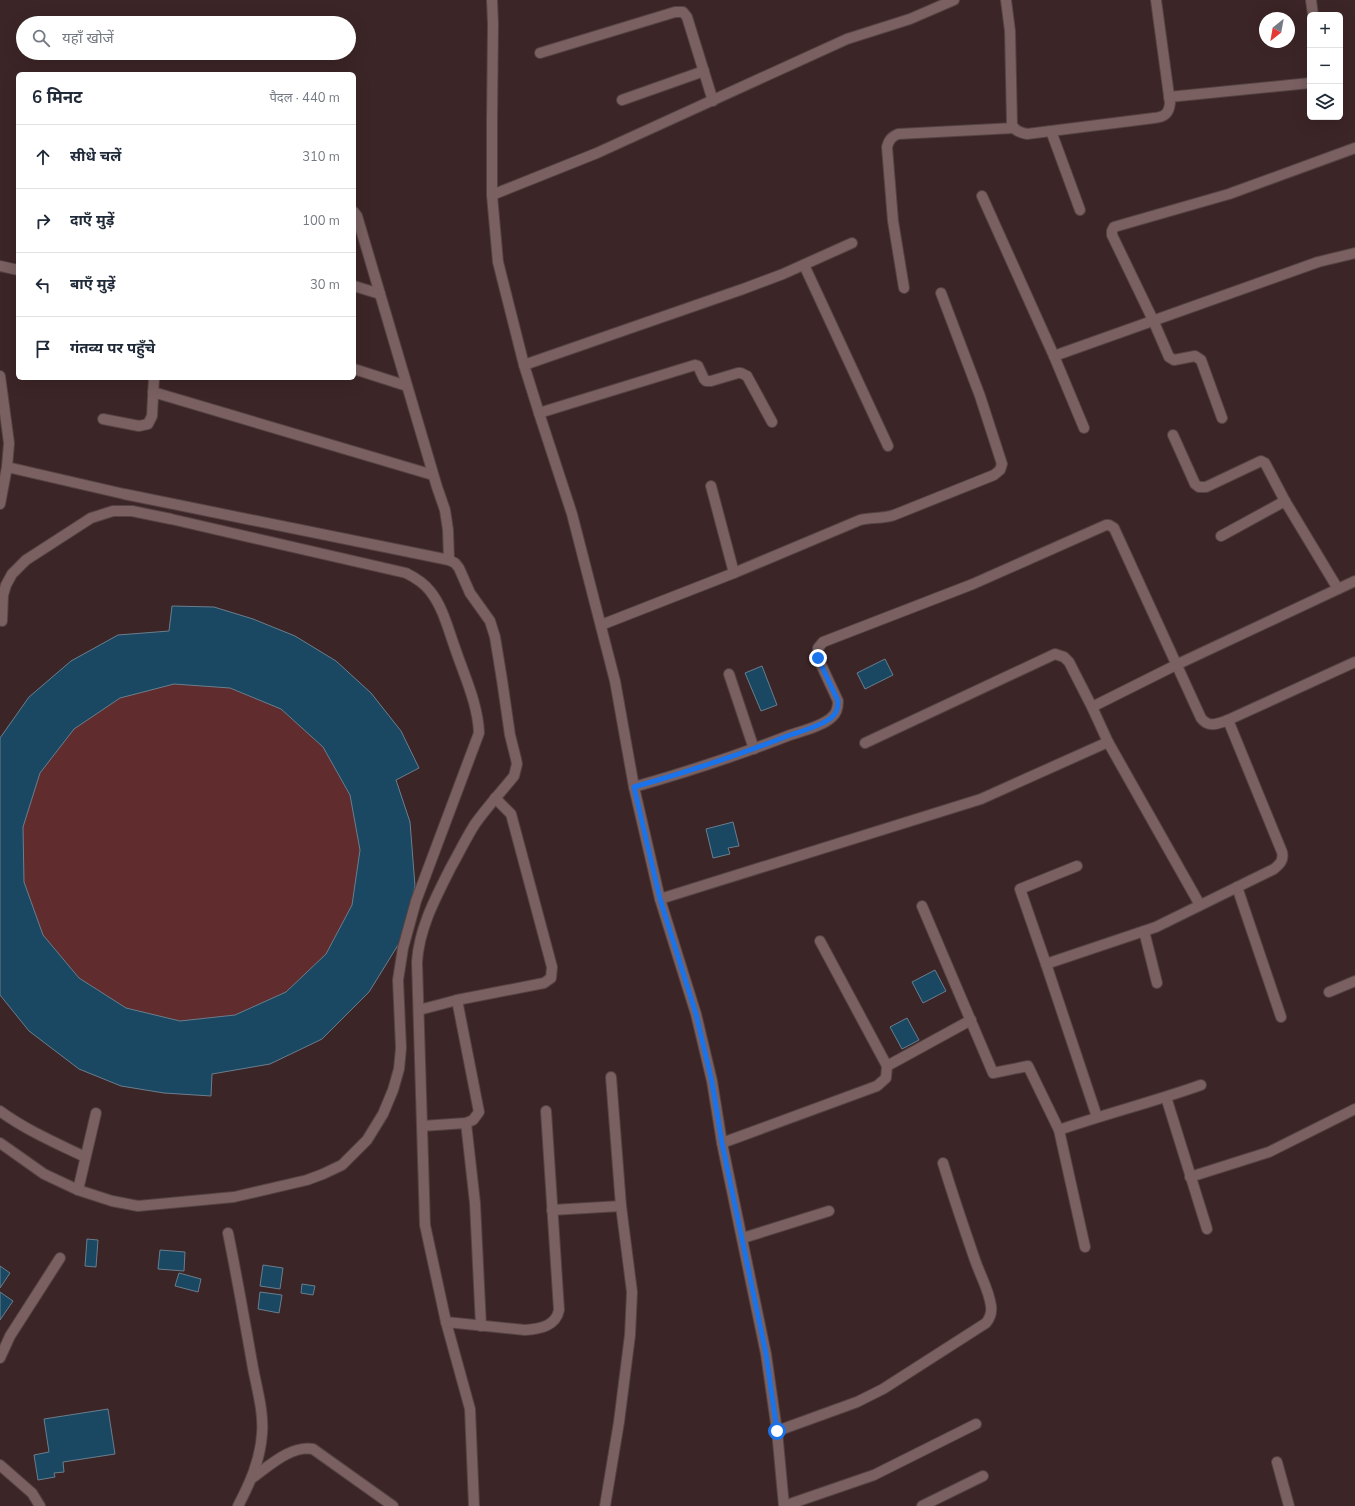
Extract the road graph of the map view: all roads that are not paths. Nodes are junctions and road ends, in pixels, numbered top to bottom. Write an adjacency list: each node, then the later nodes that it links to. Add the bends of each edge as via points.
1 (492, 0): 16 (street)
2 (954, 0): 12 (street, via 910,19 847,39)
3 (1006, 0): 13 (street, via 1010,31)
4 (1156, 0): 10 (street)
5 (1311, 0): 6 (street)
6 (1313, 12)
7 (540, 53): 8 (street, via 682,12 687,17)
8 (704, 71): 11 (street); 12 (street)
9 (1307, 83): 10 (street)
10 (1169, 97): 14 (street, via 1168,112 1161,117)
11 (622, 100)
12 (713, 101): 16 (street, via 597,153)
13 (1014, 128): 14 (street, via 1027,134); 26 (street, via 892,136 887,147 893,221)
14 (1051, 131): 18 (street)
15 (1355, 148): 29 (street, via 1230,194 1114,228 1112,235)
16 (492, 195): 31 (street, via 498,262)
17 (982, 196): 30 (street)
18 (1080, 210)
19 (356, 215): 28 (street)
20 (852, 243): 22 (street)
21 (1355, 253): 29 (street, via 1318,262)
22 (804, 265): 31 (street, via 744,289); 44 (street)
23 (0, 266): 24 (street)
24 (16, 270)
25 (356, 287): 28 (street)
26 (904, 288)
27 (941, 293): 52 (street, via 998,450 1002,464 1000,470 994,475 894,515 860,520)
28 (380, 294): 35 (street)
29 (1153, 320): 30 (street); 38 (street, via 1170,359 1195,356 1201,360)
30 (1054, 356): 41 (street)
31 (524, 365): 37 (street)
32 (356, 370): 35 (street)
33 (0, 376): 42 (street)
34 (154, 380): 36 (street)
35 (407, 386): 46 (street)
36 (153, 392): 39 (street, via 152,416 148,424 139,426); 46 (street)
37 (539, 413): 40 (street, via 695,365 706,381 738,373 747,376); 56 (street, via 572,514)
38 (1222, 418)
39 (103, 419)
40 (772, 422)
41 (1084, 428)
42 (4, 429): 45 (street, via 9,448)
43 (1174, 435): 48 (street, via 1195,484 1199,487 1206,487 1263,461)
44 (888, 446)
45 (7, 467): 49 (street); 51 (street, via 124,494)
46 (433, 475): 51 (street, via 445,510)
47 (711, 486): 52 (street)
48 (1285, 501): 50 (street); 54 (street)
49 (0, 504)
50 (1221, 536)
51 (449, 560): 66 (street, via 459,568 470,593 490,621 496,644 510,736 517,764 514,776)
52 (734, 573): 56 (street)
53 (1355, 581): 54 (street)
54 (1338, 589): 58 (street)
55 (2, 621): 99 (street, via 6,585 12,574 26,560 91,518 113,511 132,511 158,516 406,573 416,578 431,592 439,605 478,719 479,733 476,742 410,920 398,980 401,1048 399,1069 383,1114 367,1140 342,1165 323,1174 234,1197 138,1206)
56 (601, 625): 65 (street, via 615,681)
57 (1355, 662): 61 (street)
58 (1178, 664): 60 (street); 61 (street, via 1203,721 1212,725); 64 (street, via 1114,528 1106,525 973,584 822,642 818,648 818,658 838,701 836,714 822,723)
59 (729, 674): 64 (street)
60 (1092, 707): 62 (street); 63 (street, via 1069,662 1055,654)
61 (1228, 720): 68 (street, via 1283,856 1280,865 1274,869)
62 (1108, 742): 69 (street, via 980,799); 70 (street)
63 (865, 743)
64 (754, 749): 65 (street)
65 (634, 787): 69 (street)
66 (495, 798): 78 (street, via 511,814 552,973 544,983); 79 (street, via 466,839 431,909 418,951)
67 (1077, 866): 74 (street, via 1020,889)
68 (1236, 887): 70 (street); 80 (street)
69 (660, 899): 95 (street, via 696,1014 712,1082)
70 (1200, 905): 72 (street)
71 (922, 906): 81 (street)
72 (1144, 931): 74 (street); 76 (street)
73 (820, 940): 82 (street)
74 (1046, 964): 90 (street)
75 (1355, 981): 77 (street)
76 (1158, 983)
77 (1329, 992)
78 (457, 1000): 79 (street); 91 (street, via 479,1108 477,1116)
79 (419, 1010): 92 (street)
80 (1281, 1017)
81 (971, 1020): 82 (street); 93 (street, via 993,1073 1028,1066)
82 (888, 1066): 95 (street, via 886,1078 877,1086)
83 (611, 1077): 100 (street)
84 (1200, 1085): 85 (street)
85 (1166, 1097): 90 (street); 98 (street)
86 (1355, 1109): 98 (street, via 1269,1152)
87 (0, 1111): 96 (street, via 41,1136)
88 (546, 1111): 101 (street)
89 (96, 1112): 96 (street)
90 (1097, 1117): 93 (street)
91 (466, 1123): 92 (street); 109 (street, via 475,1203)
92 (422, 1126): 108 (street, via 425,1225)
93 (1058, 1130): 106 (street)
94 (0, 1143): 99 (street, via 44,1174)
95 (722, 1143): 105 (street)
96 (85, 1157): 99 (street)
97 (943, 1164): 112 (street, via 975,1262 990,1299 992,1308 989,1320 883,1389 857,1402)
98 (1190, 1177): 103 (street)
99 (78, 1190)
100 (621, 1206): 101 (street); 121 (street, via 632,1292 630,1335)
101 (552, 1210): 109 (street, via 558,1315 549,1324 535,1329)
102 (829, 1211): 105 (street)
103 (1207, 1229)
104 (228, 1233): 116 (street, via 261,1411 262,1433)
105 (743, 1238): 112 (street, via 766,1354)
106 (1085, 1247)
107 (60, 1258): 110 (street, via 10,1336)
108 (446, 1322): 109 (street); 120 (street, via 470,1409)
109 (481, 1326)
110 (0, 1358)
111 (976, 1424): 122 (street, via 874,1475)
112 (777, 1431): 122 (street)
113 (1277, 1462): 124 (street)
114 (0, 1465): 117 (street, via 32,1493)
115 (983, 1476): 123 (street)
116 (252, 1478): 118 (street); 119 (street, via 287,1454 299,1449 313,1449)
117 (40, 1506)
118 (238, 1506)
119 (393, 1506)
120 (474, 1506)
121 (605, 1506)
122 (784, 1506)
123 (922, 1506)
124 (1289, 1506)

